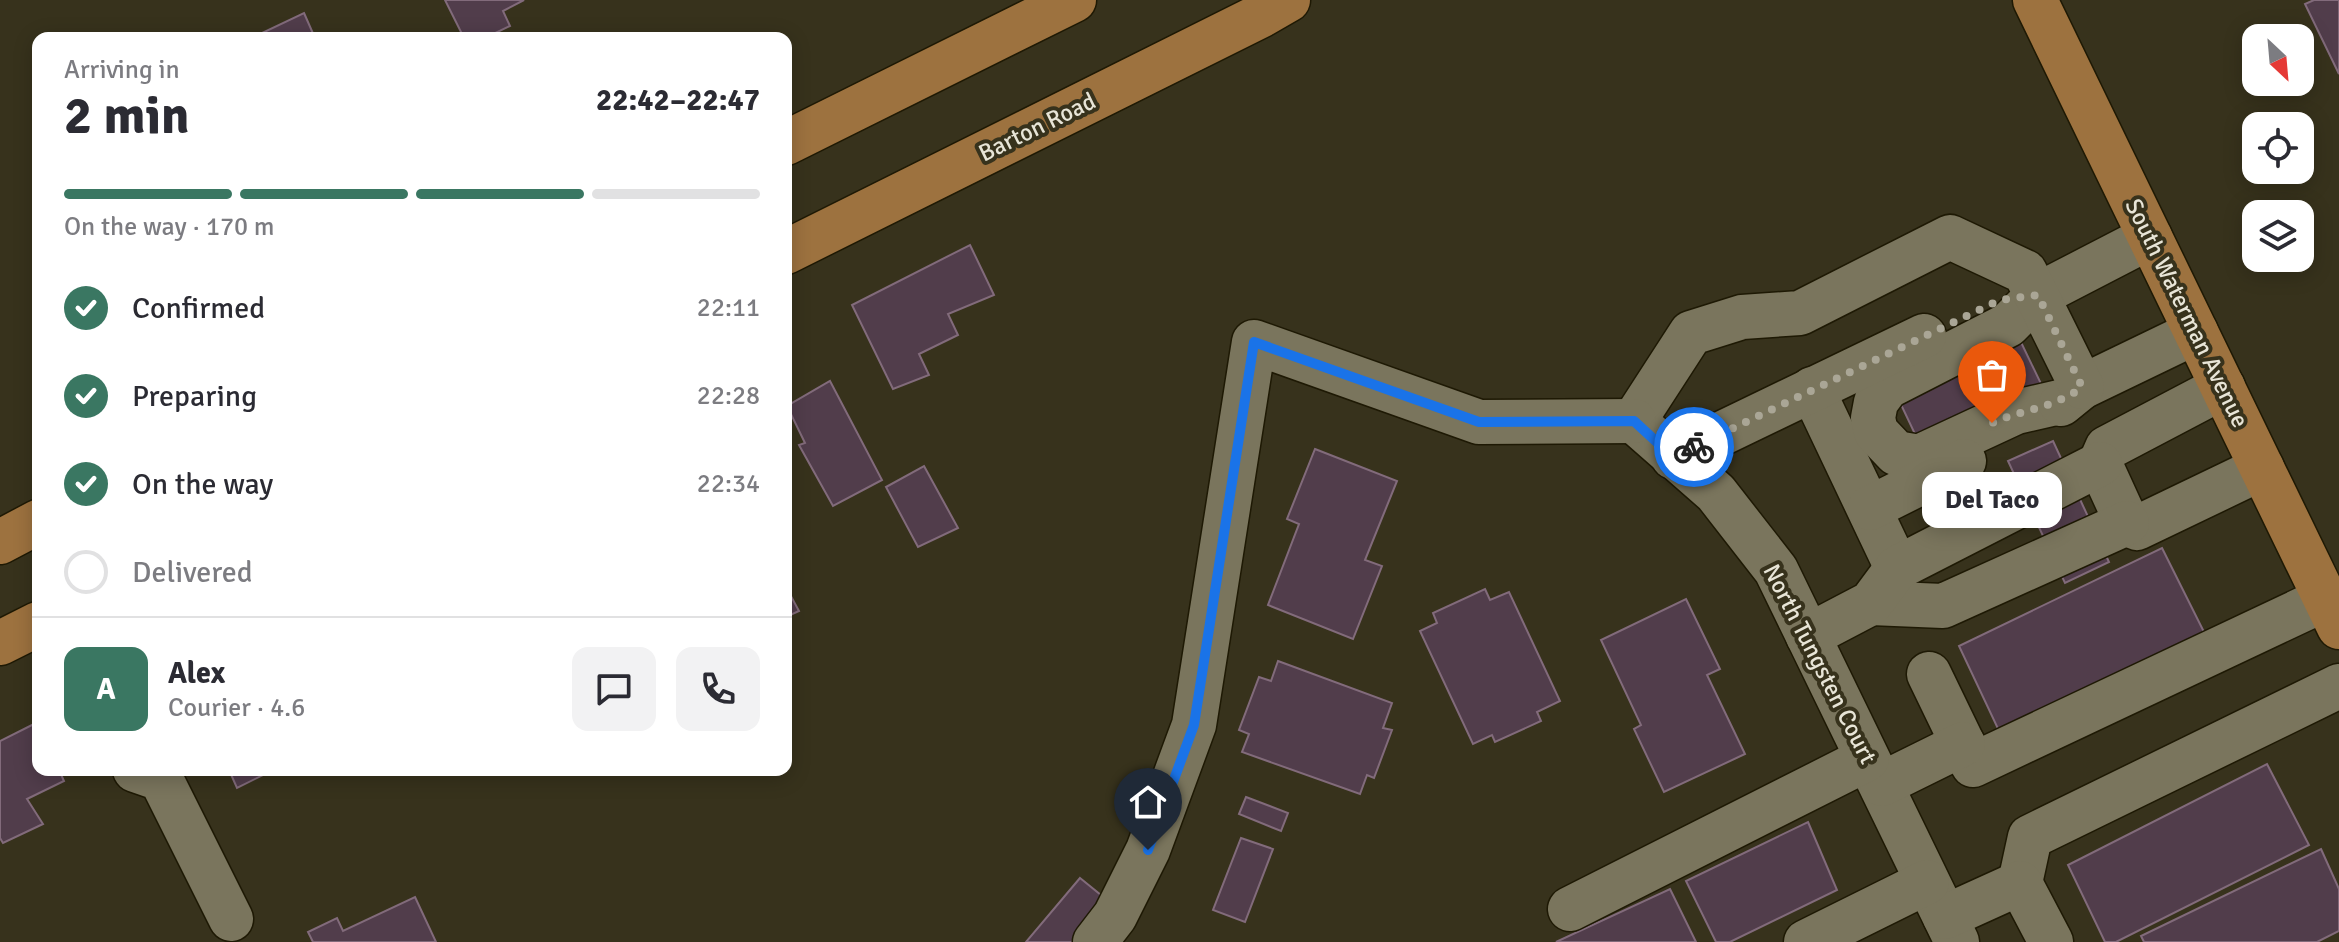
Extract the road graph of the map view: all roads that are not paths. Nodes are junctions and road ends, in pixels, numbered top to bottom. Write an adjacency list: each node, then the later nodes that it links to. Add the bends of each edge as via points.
1 (1074, 0): 6 (main road)
2 (1288, 0): 8 (main road, Barton Road)
3 (2035, 0): 5 (main road, South Waterman Avenue)
4 (2070, 0): 5 (main road)
5 (2086, 105): 7 (main road, South Waterman Avenue)
6 (792, 140)
7 (2150, 237): 9 (street); 10 (main road, South Waterman Avenue)
8 (792, 249)
9 (2038, 295): 12 (street, via 2000,300); 13 (street); 13 (street, via 2008,325 1887,387 1876,402 1876,432 1896,453 1919,457 2016,412); 14 (street, via 2025,272 1950,237 1800,313 1742,317 1691,333)
10 (2196, 332): 11 (main road, South Waterman Avenue); 13 (street)
11 (2223, 387): 16 (street, via 2107,448); 17 (main road, South Waterman Avenue)
12 (1812, 389): 15 (street); 18 (street)
13 (2073, 394): 18 (street, via 2027,430)
14 (1634, 421): 15 (street, North Tungsten Court); 37 (street, via 1479,422 1254,342 1194,725 1148,850 1115,916)
15 (1673, 457): 26 (street, North Tungsten Court, via 1716,493 1776,570)
16 (2100, 464): 19 (street); 22 (street)
17 (2262, 468): 19 (street, via 2137,528); 24 (main road, South Waterman Avenue)
18 (1870, 508): 22 (street)
19 (2127, 523): 23 (street, via 1943,606)
20 (32, 525): 21 (main road)
21 (0, 542)
22 (1897, 568): 23 (street)
23 (1871, 603): 26 (street)
24 (2332, 613): 30 (street, via 1973,765)
25 (32, 627): 27 (main road)
26 (1808, 636): 31 (street, North Tungsten Court)
27 (0, 643)
28 (1929, 674): 30 (street)
29 (2339, 686): 33 (street, via 2030,837)
30 (1963, 744): 31 (street)
31 (1875, 772): 34 (street); 35 (street, North Tungsten Court)
32 (152, 776): 36 (street, via 161,779)
33 (2020, 883): 35 (street); 39 (street)
34 (1570, 909)
35 (1943, 914): 38 (street)
36 (231, 919)
37 (1095, 942)
38 (1806, 942)
39 (2051, 942)

